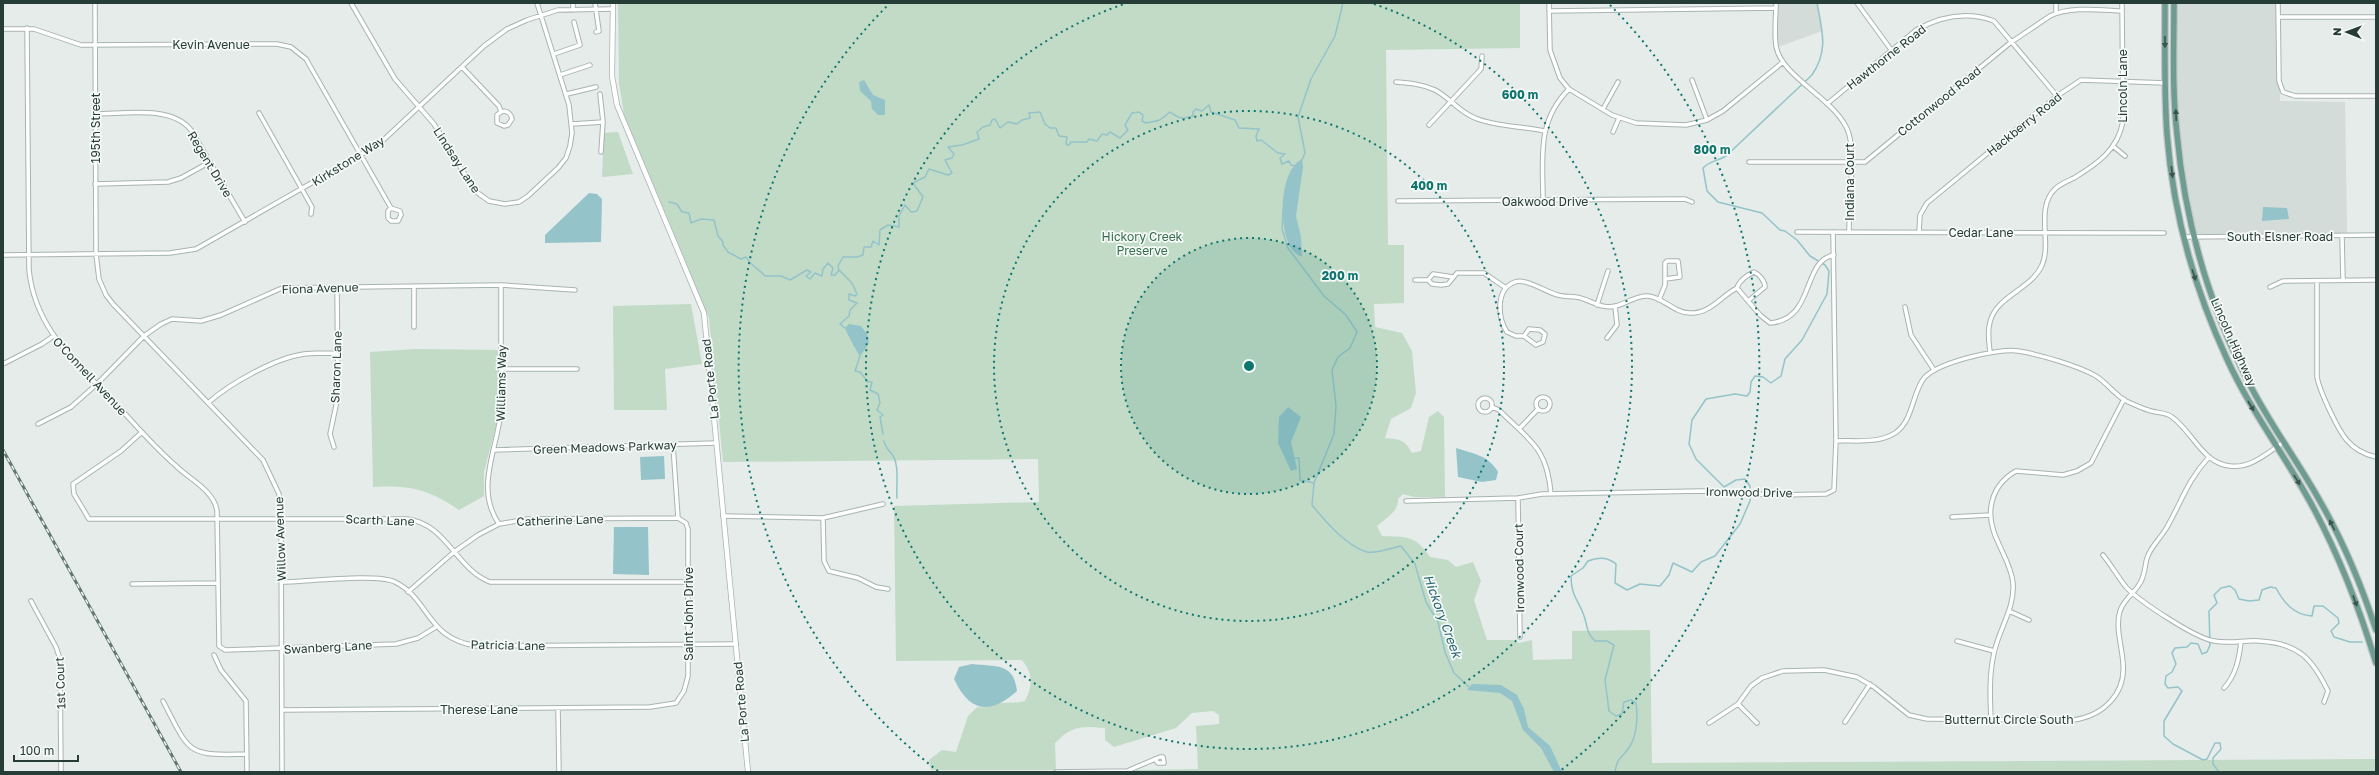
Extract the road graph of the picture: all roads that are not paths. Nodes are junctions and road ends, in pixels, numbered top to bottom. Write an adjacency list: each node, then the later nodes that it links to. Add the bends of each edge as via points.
1 (94, 3): 30 (street, 195th Street)
2 (351, 3): 51 (street, Lindsay Lane, via 395,79)
3 (537, 3): 22 (street, Lindsay Lane)
4 (573, 3): 17 (street)
5 (595, 3): 18 (street)
6 (613, 3): 16 (street, La Porte Road)
7 (1549, 3): 20 (street)
8 (1776, 3): 15 (street)
9 (1857, 3): 31 (street)
10 (2056, 3): 21 (street)
11 (2122, 3): 19 (street, Lincoln Lane)
12 (2165, 3): 42 (main road, Lincoln Highway, one-way to 42)
13 (2174, 3): 87 (main road, Lincoln Highway, one-way to 13, via 2176,133)
14 (2278, 3): 23 (street)
15 (1776, 8): 20 (street); 34 (street, via 1776,46)
16 (613, 9): 18 (street, Kirkstone Way); 133 (street, La Porte Road, via 612,76 617,105 704,312)
17 (573, 10): 18 (street, Kirkstone Way); 22 (street, Kirkstone Way, via 558,10)
18 (595, 10): 28 (street, via 599,31)
19 (2122, 10): 21 (street); 39 (street, Lincoln Lane)
20 (1549, 11): 44 (street, via 1553,64)
21 (2056, 13): 29 (street, Cottonwood Road)
22 (541, 15): 32 (street, Lindsay Lane); 36 (street, Kirkstone Way, via 496,36)
23 (2278, 17): 24 (street); 48 (street, via 2279,81 2280,88 2286,94)
24 (2376, 17)
25 (574, 22): 32 (street, via 580,45)
26 (27, 28): 27 (street, Kevin Avenue); 30 (street, Kevin Avenue, via 77,44); 88 (street, O'Connell Avenue)
27 (3, 29)
28 (596, 32)
29 (2010, 43): 31 (street, Hawthorne Road, via 1994,21 1980,16 1963,15 1928,23); 47 (street, Hawthorne Road); 69 (street, Cottonwood Road, via 1865,162)
30 (95, 45): 55 (street, 195th Street); 65 (street, Kevin Avenue, via 277,44 291,48 306,59)
31 (1892, 51): 50 (street, Hawthorne Road)
32 (554, 54): 37 (street, Lindsay Lane)
33 (1482, 56): 49 (street, via 1481,69)
34 (1783, 62): 50 (street, Indiana Court); 57 (street, via 1723,111)
35 (590, 65): 37 (street)
36 (462, 67): 51 (street, Kirkstone Way); 53 (street, via 499,106)
37 (560, 75): 45 (street, Lindsay Lane)
38 (1692, 80): 57 (street)
39 (2122, 80): 42 (street, Hackberry Road); 47 (street, Hackberry Road, via 2082,80); 63 (street, Lincoln Lane, via 2123,121)
40 (1396, 82): 49 (street, via 1420,84 1436,90)
41 (1618, 82): 52 (street)
42 (2166, 83): 86 (main road, Lincoln Highway, one-way to 86, via 2168,144)
43 (596, 87): 45 (street)
44 (1569, 89): 52 (street); 61 (street, via 1552,109)
45 (567, 94): 59 (street, Lindsay Lane)
46 (600, 94): 58 (street)
47 (2057, 96): 81 (street, Hackberry Road, via 1927,203 1920,215)
48 (2376, 96)
49 (1450, 102): 60 (street); 61 (street, via 1476,119)
50 (1827, 104): 69 (street, Indiana Court, via 1849,134)
51 (418, 108): 59 (street, Lindsay Lane, via 434,124 475,191 489,201 502,204 519,202 558,168 566,158 570,146); 65 (street, Kirkstone Way, via 378,145)
52 (1603, 109): 56 (street)
53 (501, 112): 53 (street, via 506,111 510,114 512,119 508,125 498,123 496,118)
54 (259, 113): 71 (street)
55 (95, 114): 67 (street, Regent Drive, via 172,116 186,125); 70 (street, 195th Street)
56 (1619, 118): 57 (street, via 1653,125 1686,125); 62 (street)
57 (1707, 120)
58 (603, 122): 59 (street); 64 (street)
59 (572, 124)
60 (1429, 126)
61 (1544, 131): 73 (street)
62 (1613, 132)
63 (2114, 147): 66 (street); 82 (street, Lincoln Lane, via 2090,168 2056,189 2048,199)
64 (601, 152)
65 (361, 156): 71 (street, Kirkstone Way); 75 (street, Kevin Avenue)
66 (2126, 156)
67 (210, 162): 70 (street, via 168,182); 77 (street, Regent Drive)
68 (1749, 162): 69 (street, Cottonwood Road)
69 (1850, 162): 78 (street, Indiana Court)
70 (96, 184): 89 (street, 195th Street)
71 (302, 190): 76 (street, via 312,207); 77 (street, Kirkstone Way)
72 (1398, 201): 73 (street, Oakwood Drive)
73 (1543, 201): 74 (street, Oakwood Drive, via 1685,199)
74 (1692, 202)
75 (391, 208): 75 (street, via 398,209 401,213 396,222 387,216)
76 (311, 214)
77 (245, 222): 89 (street, Kirkstone Way, via 186,252)
78 (1849, 231): 80 (street, Cedar Lane); 81 (street, Cedar Lane)
79 (1797, 232): 80 (street, Cedar Lane)
80 (1833, 232): 91 (street, Ironwood Drive)
81 (1919, 232): 82 (street, Cedar Lane)
82 (2044, 232): 83 (street, Cedar Lane); 117 (street, Lincoln Lane, via 2043,262 2039,271 2001,304 1990,321)
83 (2164, 233)
84 (2342, 236): 85 (street, South Elsner Road); 87 (street, South Elsner Road); 97 (street)
85 (2376, 236)
86 (2184, 237): 87 (street, South Elsner Road); 136 (main road, Lincoln Highway, one-way to 136, via 2204,304 2226,358 2242,391)
87 (2193, 237): 132 (main road, Lincoln Highway, via 2221,322 2251,386)
88 (29, 254): 89 (street, Kirkstone Way); 90 (street, Kirkstone Way); 115 (street, O'Connell Avenue, via 34,296 42,320)
89 (96, 254): 113 (street, Willow Avenue, via 97,274 106,295)
90 (3, 255)
91 (1834, 255): 108 (street, via 1828,256 1815,271 1802,303 1782,322 1770,323); 131 (street, Ironwood Drive)
92 (1608, 271): 109 (street)
93 (1453, 277): 96 (street, via 1433,274); 96 (street, via 1448,284 1441,286); 104 (street, via 1457,273 1484,273)
94 (1665, 279): 94 (street, via 1666,262 1678,261 1680,277); 107 (street)
95 (1414, 280): 96 (street)
96 (1428, 280)
97 (2343, 280): 98 (street); 99 (street)
98 (2376, 280)
99 (2317, 281): 102 (street, via 2283,281); 138 (street, via 2320,388 2345,440 2358,450)
100 (501, 285): 101 (street, Fiona Avenue); 106 (street, Fiona Avenue); 120 (street, Williams Way)
101 (414, 286): 103 (street, Fiona Avenue); 112 (street)
102 (2270, 286)
103 (337, 287): 113 (street, Fiona Avenue, via 282,288 202,321 172,319); 118 (street, Sharon Lane)
104 (1506, 288): 109 (street, via 1516,281 1526,282 1545,292 1577,297); 114 (street, via 1500,304 1502,324 1507,332)
105 (1737, 288): 107 (street, via 1717,304 1696,312 1689,313); 108 (street); 108 (street, via 1748,275 1757,273 1765,287)
106 (575, 290)
107 (1659, 300): 110 (street, via 1641,296)
108 (1748, 301)
109 (1597, 305): 110 (street)
110 (1615, 306): 116 (street, via 1617,325)
111 (1905, 307): 122 (street, via 1911,335)
112 (414, 327)
113 (144, 336): 123 (street, Fiona Avenue); 125 (street, Willow Avenue)
114 (1524, 336): 114 (street, via 1536,345 1543,342 1545,334 1540,330 1529,329)
115 (52, 337): 119 (street); 123 (street, O'Connell Avenue)
116 (1607, 338)
117 (1990, 352): 122 (street); 124 (street, via 2018,351 2076,367 2097,376)
118 (338, 353): 125 (street, via 304,354 286,359 224,389); 135 (street, Sharon Lane, via 338,396 330,434)
119 (3, 364)
120 (502, 369): 121 (street); 137 (street, Williams Way, via 501,410)
121 (577, 369)
122 (1934, 370): 131 (street, via 1923,379 1907,419 1896,433 1884,439)
123 (97, 384): 128 (street, Fiona Avenue, via 71,406); 130 (street, O'Connell Avenue)
124 (2124, 399): 139 (street, via 2148,410 2171,416); 144 (street, via 2091,462 2077,471 2063,475 2016,471 2002,482 1997,490)
125 (208, 403): 149 (street, Willow Avenue, via 268,468 279,494)
126 (1492, 407): 126 (street, via 1490,411 1483,412 1478,407 1486,398 1492,403); 129 (street, via 1499,410)
127 (1538, 409): 129 (street)
128 (38, 424)
129 (1519, 429): 140 (street, via 1545,460)
130 (142, 432): 150 (street, O'Connell Avenue, via 176,466 212,496); 150 (street, Scarth Lane, via 121,451 73,484 74,494 86,518)
131 (1836, 440): 140 (street, Ironwood Drive, via 1834,490 1826,494 1702,491)
132 (2284, 442): 136 (street); 165 (main road, Lincoln Highway, one-way to 132, via 2350,560 2322,504)
133 (716, 443): 134 (street, Green Meadows Parkway); 145 (street, La Porte Road)
134 (673, 445): 137 (street, Green Meadows Parkway); 147 (street)
135 (334, 447)
136 (2276, 447): 139 (street, via 2255,461 2241,466 2223,465); 175 (main road, Lincoln Highway, one-way to 175, via 2314,508 2341,564)
137 (494, 450): 151 (street, Williams Way, via 488,472 487,489 489,503)
138 (2376, 457)
139 (2209, 458): 160 (street, Butternut Circle South, via 2185,488 2166,529 2147,558 2142,580)
140 (1551, 494): 141 (street, Ironwood Drive)
141 (1518, 498): 142 (street, Ironwood Drive); 166 (street, Ironwood Court)
142 (1406, 501)
143 (883, 504): 148 (street)
144 (1990, 515): 146 (street); 162 (street, via 1994,533 2013,581 2013,598)
145 (724, 516): 148 (street); 170 (street, La Porte Road)
146 (1952, 517)
147 (678, 518): 151 (street, Catherine Lane, via 532,519); 155 (street, Saint John Drive, via 686,523 688,529)
148 (823, 518): 158 (street, via 824,561 829,571)
149 (281, 519): 150 (street, Scarth Lane); 152 (street, Scarth Lane, via 414,520 437,531); 154 (street, Willow Avenue)
150 (217, 520): 157 (street, O'Connell Avenue)
151 (499, 524): 152 (street, Catherine Lane)
152 (454, 552): 155 (street, Scarth Lane, via 475,575 495,583); 159 (street, Catherine Lane)
153 (2103, 555): 160 (street)
154 (281, 582): 159 (street, Patricia Lane, via 378,578 395,582); 172 (street, Willow Avenue)
155 (688, 582): 171 (street, Saint John Drive)
156 (132, 584): 157 (street)
157 (218, 584): 169 (street, O'Connell Avenue)
158 (888, 589)
159 (408, 592): 164 (street, Patricia Lane)
160 (2132, 592): 168 (street, via 2202,637); 184 (street, Butternut Circle South, via 2122,606 2119,617 2122,676 2117,691 2107,706 2091,717 2073,720)
161 (31, 602): 190 (street, 1st Court, via 60,659)
162 (2009, 611): 163 (street); 173 (street)
163 (2029, 620)
164 (436, 627): 171 (street, Patricia Lane, via 454,640 477,646); 172 (street, Swanberg Lane, via 418,638 402,643)
165 (2376, 630)
166 (1520, 637)
167 (1957, 641): 173 (street)
168 (2241, 642): 177 (street, via 2239,659 2231,680); 179 (street, via 2285,644 2305,655 2318,670 2328,691)
169 (218, 644): 172 (street, Swanberg Lane, via 225,650)
170 (736, 644): 171 (street, Patricia Lane); 194 (street, La Porte Road)
171 (688, 645): 180 (street, Saint John Drive, via 688,676 684,691)
172 (282, 649): 183 (street, Willow Avenue)
173 (1994, 651): 184 (street, via 1989,679)
174 (214, 655): 188 (street, via 221,670 246,701)
175 (2376, 663)
176 (1870, 684): 181 (street, Butternut Circle South, via 1857,677 1824,670 1783,671 1762,678 1751,686); 184 (street, Butternut Circle South, via 1909,715 1927,719); 186 (street)
177 (2224, 688)
178 (162, 701): 188 (street, via 189,747 198,752 214,755)
179 (2324, 702)
180 (676, 703): 182 (street, Therese Lane, via 655,707)
181 (1738, 704): 185 (street, Butternut Circle South); 187 (street)
182 (558, 708): 183 (street, Therese Lane); 193 (street)
183 (282, 710): 192 (street, Willow Avenue)
184 (1991, 720)
185 (1709, 722)
186 (1845, 722)
187 (1757, 723)
188 (246, 754): 191 (street)
189 (1155, 759): 195 (street, via 1127,771)
190 (61, 772)
191 (247, 772)
192 (282, 772)
193 (559, 772)
194 (748, 772)
195 (1056, 772)

